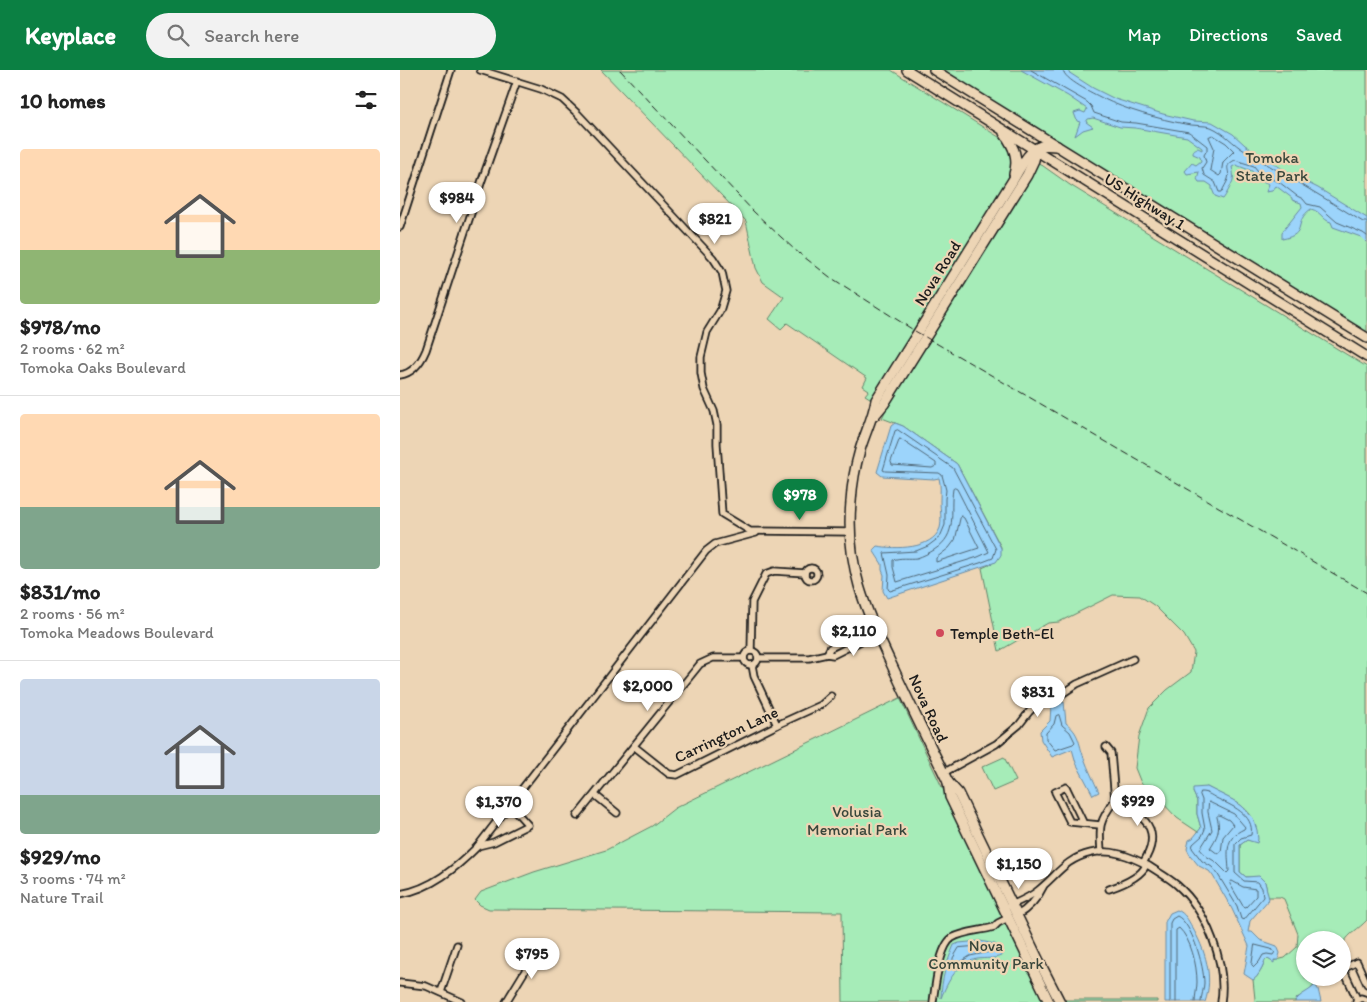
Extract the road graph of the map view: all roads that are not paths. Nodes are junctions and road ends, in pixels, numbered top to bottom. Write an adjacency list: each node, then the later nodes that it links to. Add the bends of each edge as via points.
1 (452, 70): 11 (street)
2 (480, 70): 5 (street)
3 (907, 70): 6 (main road, US Highway 1)
4 (934, 70): 7 (main road, US Highway 1)
5 (517, 81): 14 (street, via 426,350 415,369); 16 (street, via 562,99 574,110 709,254 722,272 726,291 720,311 707,332 701,373 717,425 722,514 750,531)
6 (1001, 129): 9 (main road, US Highway 1); 10 (main road, via 1016,153)
7 (1031, 130): 8 (main road, US Highway 1); 9 (main road, via 1036,139)
8 (1057, 146): 9 (main road); 12 (main road, US Highway 1)
9 (1036, 150): 10 (main road, Nova Road); 13 (main road, US Highway 1); 15 (main road, Nova Road, via 1027,175)
10 (1013, 180): 15 (main road, Nova Road, via 876,400)
11 (400, 227)
12 (1367, 338)
13 (1367, 357)
14 (400, 375)
15 (874, 416): 17 (main road, Nova Road, via 856,468 850,503)
16 (760, 531): 17 (street); 35 (street, via 716,544 706,551)
17 (850, 532): 19 (main road, Nova Road, via 861,596)
18 (805, 573): 22 (street, via 774,571 766,574 752,602)
19 (875, 630): 20 (street); 21 (street); 32 (main road, Nova Road)
20 (849, 639): 21 (street); 23 (street, via 830,648)
21 (852, 646): 23 (street, via 833,655)
22 (751, 651): 24 (street); 25 (street)
23 (827, 654): 25 (street, via 809,658)
24 (744, 658): 27 (street); 30 (street, via 713,658 700,664)
25 (758, 658): 27 (street)
26 (1133, 659): 32 (street, via 1036,705 996,744)
27 (752, 665): 29 (street)
28 (831, 696): 29 (street, Carrington Lane, via 821,705)
29 (777, 725): 30 (street, Carrington Lane, via 677,775 669,774)
30 (634, 747): 33 (street)
31 (1106, 747): 34 (street, via 1111,753)
32 (946, 777): 46 (main road, Nova Road, via 950,797)
33 (595, 796): 36 (street); 37 (street)
34 (1115, 800): 39 (street); 42 (street, via 1144,818 1150,828 1152,848)
35 (509, 804): 40 (street); 40 (street, via 528,825)
36 (617, 813)
37 (577, 816)
38 (1083, 822): 38 (street, via 1070,822 1055,792 1066,787); 39 (street)
39 (1100, 824): 41 (street)
40 (477, 847): 45 (street, via 436,881)
41 (1101, 852): 42 (street, via 1129,856); 43 (street, via 1081,856 1065,864)
42 (1145, 864): 44 (street, via 1144,870); 60 (street, via 1188,896 1208,929 1219,960)
43 (1044, 885): 46 (street); 47 (street, via 1028,909)
44 (1109, 890)
45 (400, 894)
46 (1008, 907): 47 (main road, Nova Road)
47 (1011, 917): 53 (main road); 55 (main road); 59 (street, via 994,927 958,936 948,942)
48 (457, 945): 52 (street)
49 (530, 948): 58 (street, via 528,966)
50 (400, 983): 52 (street, via 426,986)
51 (1367, 984): 56 (street, via 1357,962 1342,969)
52 (441, 992): 57 (street)
53 (1046, 998): 55 (main road)
54 (1366, 999): 56 (street)
55 (1059, 1001)
56 (1356, 1001)
57 (462, 1002)
58 (506, 1002)
59 (933, 1002)
60 (1221, 1002)

